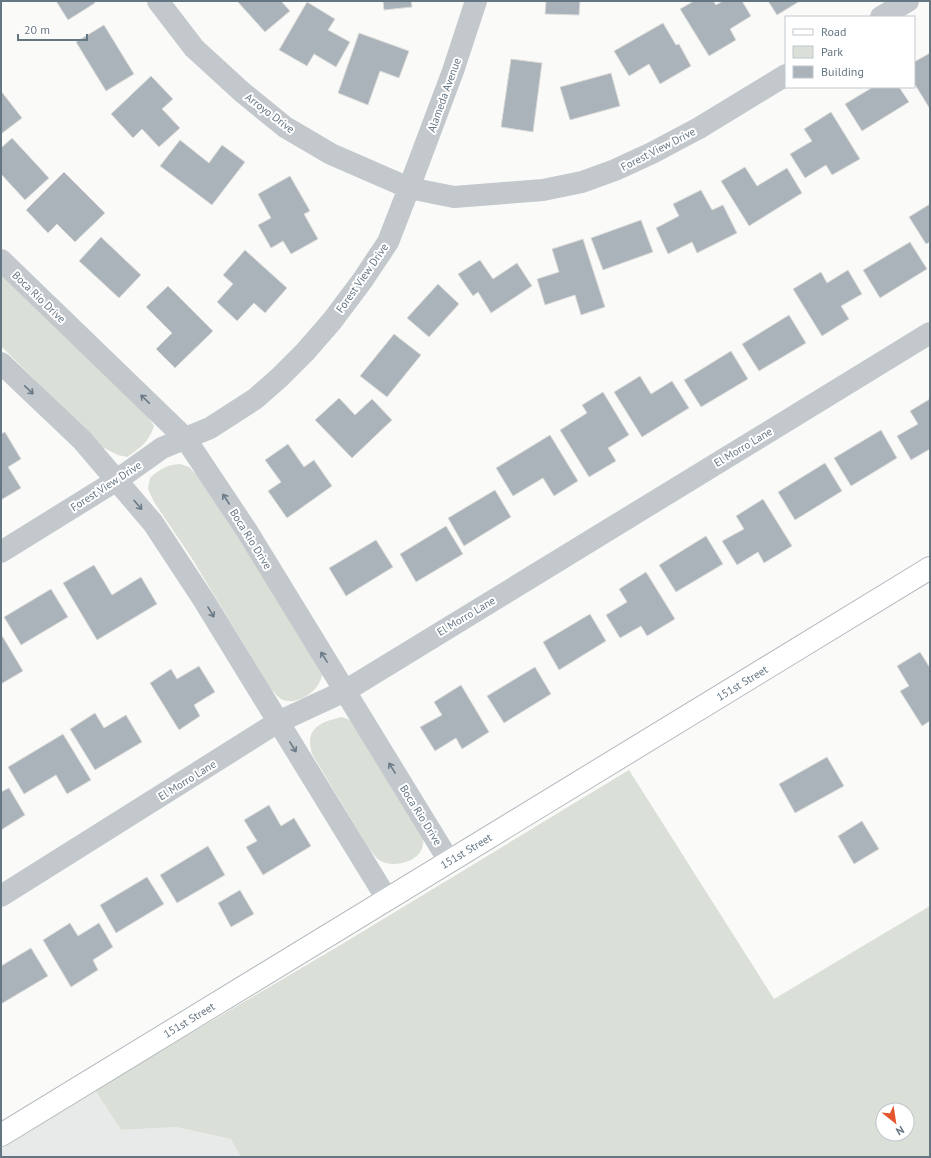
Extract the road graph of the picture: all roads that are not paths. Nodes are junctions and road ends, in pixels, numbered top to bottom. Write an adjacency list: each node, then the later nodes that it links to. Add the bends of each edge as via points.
1 (158, 1): 4 (street, Arroyo Drive, via 194,48 285,127 332,154)
2 (476, 1): 4 (street, Alameda Avenue)
3 (785, 76): 4 (street, Forest View Drive, via 699,128 652,153 582,182 543,190 454,197)
4 (409, 188): 8 (street, Forest View Drive, via 388,242 332,321 305,352 255,399 210,428)
5 (1, 260): 8 (street, Boca Rio Drive, one-way to 5)
6 (930, 333): 12 (street, El Morro Lane)
7 (1, 363): 9 (street, one-way to 9, via 82,440)
8 (185, 438): 9 (street, Forest View Drive, via 162,448); 12 (street, Boca Rio Drive, one-way to 8, via 247,531)
9 (117, 480): 10 (street, Forest View Drive); 13 (street, one-way to 13, via 153,522)
10 (1, 552)
11 (930, 568): 14 (street, 151st Street)
12 (345, 691): 13 (street, El Morro Lane); 14 (street, Boca Rio Drive, one-way to 12)
13 (278, 722): 15 (street, El Morro Lane); 16 (street, one-way to 16)
14 (449, 861): 16 (street, 151st Street)
15 (1, 896)
16 (388, 899): 17 (street, 151st Street)
17 (1, 1135)

